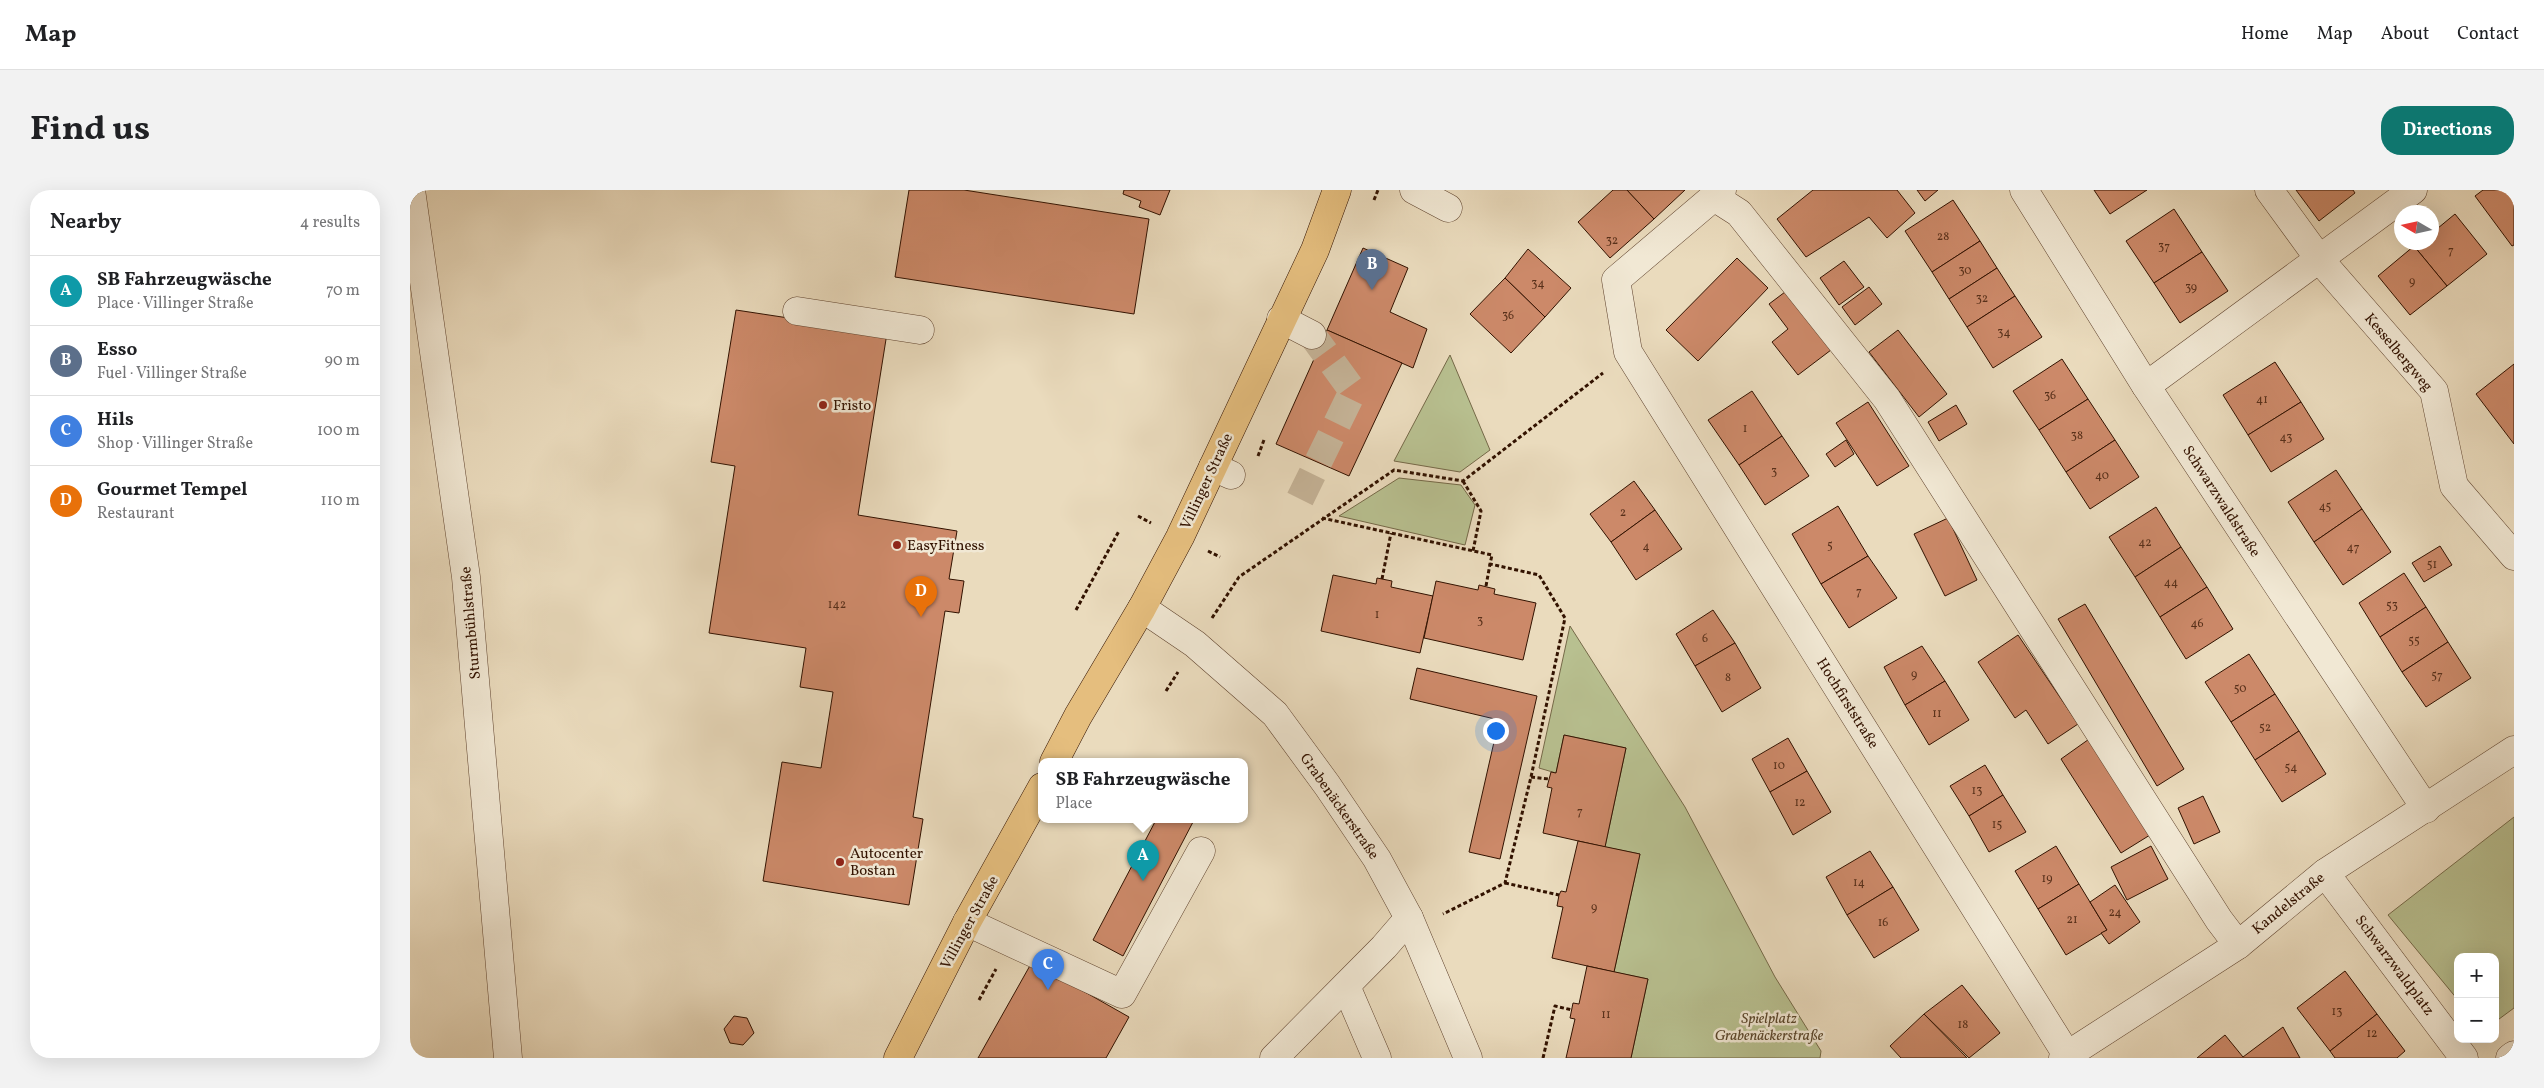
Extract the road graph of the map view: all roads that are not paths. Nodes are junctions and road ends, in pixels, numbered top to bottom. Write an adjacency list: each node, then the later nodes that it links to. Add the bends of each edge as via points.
1 (411, 190): 29 (street, Sturmbühlstraße, via 466,577)
2 (1337, 190): 11 (main road, Villinger Straße, via 1315,250)
3 (1414, 190): 8 (street)
4 (2024, 190): 14 (street, Schwarzwaldstraße)
5 (2268, 190): 9 (street, Kesselbergweg)
6 (2413, 190): 9 (street)
7 (1718, 193): 25 (street, via 1739,213 1886,398); 28 (street, Hochfirststraße, via 1616,280 1628,352)
8 (1448, 208)
9 (2320, 260): 14 (street); 15 (street, Kesselbergweg, via 2434,391 2454,486)
10 (797, 311): 12 (street)
11 (1281, 319): 13 (street); 16 (main road, Villinger Straße, via 1222,471)
12 (920, 330)
13 (1312, 335)
14 (2146, 386): 20 (street, Schwarzwaldstraße)
15 (2514, 556)
16 (1142, 608): 18 (main road, Villinger Straße); 24 (street, Grabenäckerstraße, via 1195,644 1274,714 1328,785 1377,859)
17 (2514, 750): 20 (street, Kandelstraße)
18 (1056, 758)
19 (1038, 794): 23 (main road, Villinger Straße)
20 (2426, 809): 22 (street, Kandelstraße)
21 (1200, 851): 23 (street, via 1122,994)
22 (2325, 873): 25 (street, Kandelstraße); 34 (street, Schwarzwaldplatz)
23 (967, 922): 30 (main road, Villinger Straße)
24 (1411, 924): 26 (street); 33 (street, Grabenäckerstraße)
25 (2238, 945): 28 (street, Kandelstraße)
26 (1346, 986): 31 (street); 32 (street)
27 (2514, 1055): 35 (street)
28 (2065, 1056)
29 (508, 1058)
30 (898, 1058)
31 (1274, 1058)
32 (1377, 1058)
33 (1468, 1058)
34 (2464, 1058)
35 (2510, 1058)

